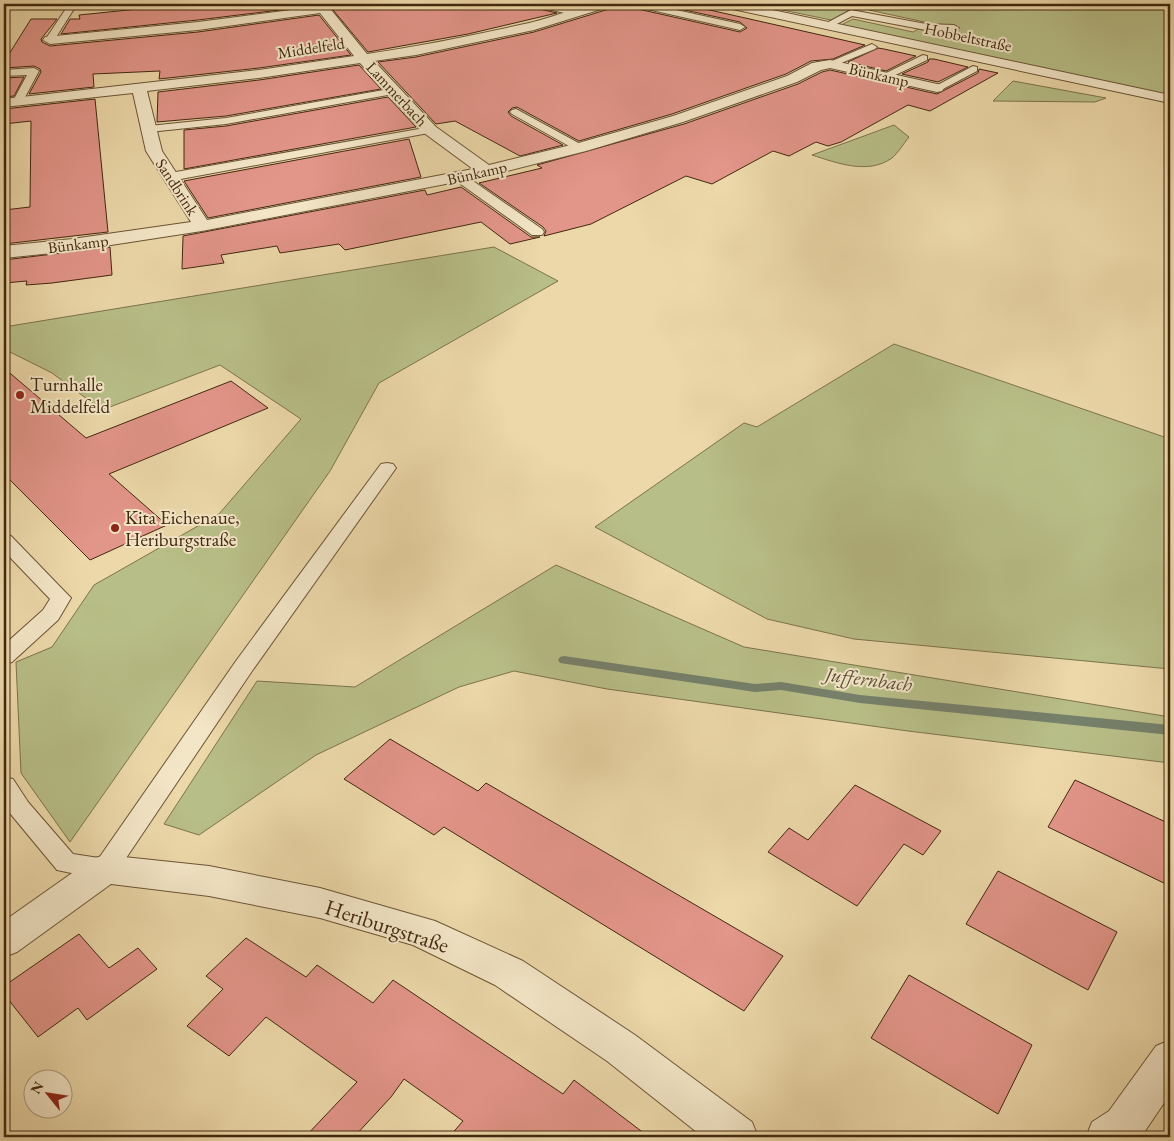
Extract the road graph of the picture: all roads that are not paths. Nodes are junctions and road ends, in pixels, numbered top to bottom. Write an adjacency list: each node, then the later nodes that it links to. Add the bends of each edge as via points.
1 (73, 4): 11 (lane)
2 (538, 4): 7 (lane)
3 (604, 4): 7 (street, Middelfeld)
4 (638, 4): 9 (lane)
5 (728, 4): 8 (street, Hobbeltstraße)
6 (322, 6): 11 (street, via 198,26); 13 (street, Lammerbach)
7 (577, 13): 13 (street, Middelfeld, via 469,41)
8 (828, 25): 10 (lane, via 851,13 926,27); 22 (street, Hobbeltstraße)
9 (740, 27)
10 (954, 28)
11 (50, 40)
12 (872, 47): 15 (lane)
13 (363, 58): 19 (street, Middelfeld); 21 (street, Lammerbach)
14 (923, 58): 18 (lane)
15 (830, 64): 18 (street, Bünkamp); 28 (street, Bünkamp, via 817,66 678,119)
16 (973, 69): 20 (lane)
17 (4, 73): 23 (lane, via 34,71)
18 (885, 76): 20 (street, Bünkamp)
19 (139, 88): 23 (street, Middelfeld); 26 (street, Sandbrink)
20 (937, 88)
21 (395, 91): 26 (lane, via 226,121); 27 (street, Lammerbach)
22 (1170, 99)
23 (18, 101): 24 (street, Middelfeld)
24 (4, 102)
25 (516, 112): 28 (lane)
26 (149, 129): 30 (street, Sandbrink, via 154,151)
27 (430, 130): 29 (street, Lammerbach); 30 (lane)
28 (580, 148): 29 (street, Bünkamp)
29 (487, 171): 31 (street, Bünkamp)
30 (170, 177): 32 (street, Sandbrink)
31 (459, 177): 32 (street, Bünkamp); 33 (lane)
32 (202, 226): 34 (street, Bünkamp)
33 (538, 232)
34 (4, 252)
35 (387, 468): 39 (lane, via 244,666)
36 (4, 540): 37 (lane, via 61,598 51,615)
37 (4, 657)
38 (4, 786): 39 (lane, via 18,809 66,863)
39 (105, 869): 40 (street); 42 (street, Heriburgstraße, via 209,881 320,903 422,932 509,973 621,1048)
40 (4, 941)
41 (1170, 1059): 43 (street, via 1124,1126)
42 (737, 1137)
43 (1107, 1137)

